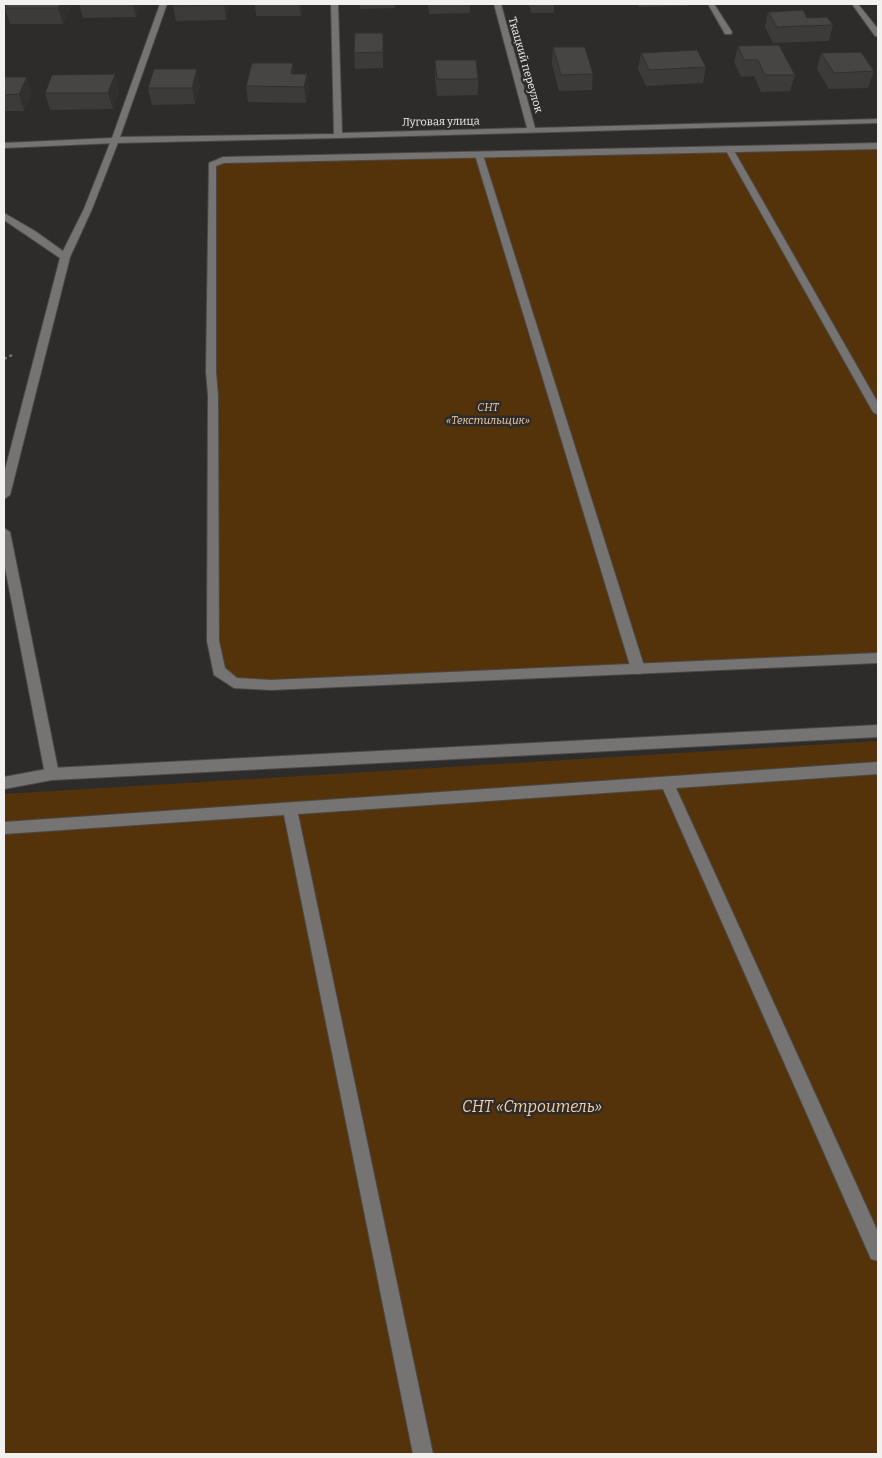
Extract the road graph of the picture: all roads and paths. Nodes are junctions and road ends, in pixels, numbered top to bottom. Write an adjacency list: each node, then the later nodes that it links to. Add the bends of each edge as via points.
1 (163, 4): 11 (street)
2 (334, 4): 10 (street)
3 (497, 4): 9 (street, Ткацкий переулок)
4 (711, 4): 6 (street)
5 (855, 4): 7 (street)
6 (728, 32)
7 (878, 34)
8 (878, 121): 9 (street, Луговая улица)
9 (532, 131): 10 (street, Луговая улица)
10 (338, 136): 11 (street, Луговая улица)
11 (115, 140): 12 (street, Луговая улица); 17 (street)
12 (4, 146)
13 (878, 146): 14 (street)
14 (728, 149): 15 (street); 18 (street)
15 (479, 155): 22 (street); 22 (street, via 224,160 212,165 213,640 219,671 234,683 271,685)
16 (4, 216): 17 (street)
17 (65, 257): 19 (street)
18 (878, 412)
19 (4, 495)
20 (4, 532): 25 (street)
21 (878, 658): 22 (street)
22 (638, 669)
23 (878, 731): 25 (street)
24 (878, 768): 27 (street)
25 (52, 774): 26 (street)
26 (4, 783)
27 (667, 783): 28 (street); 30 (street)
28 (290, 809): 29 (street); 31 (street)
29 (4, 828)
30 (878, 1252)
31 (423, 1454)

